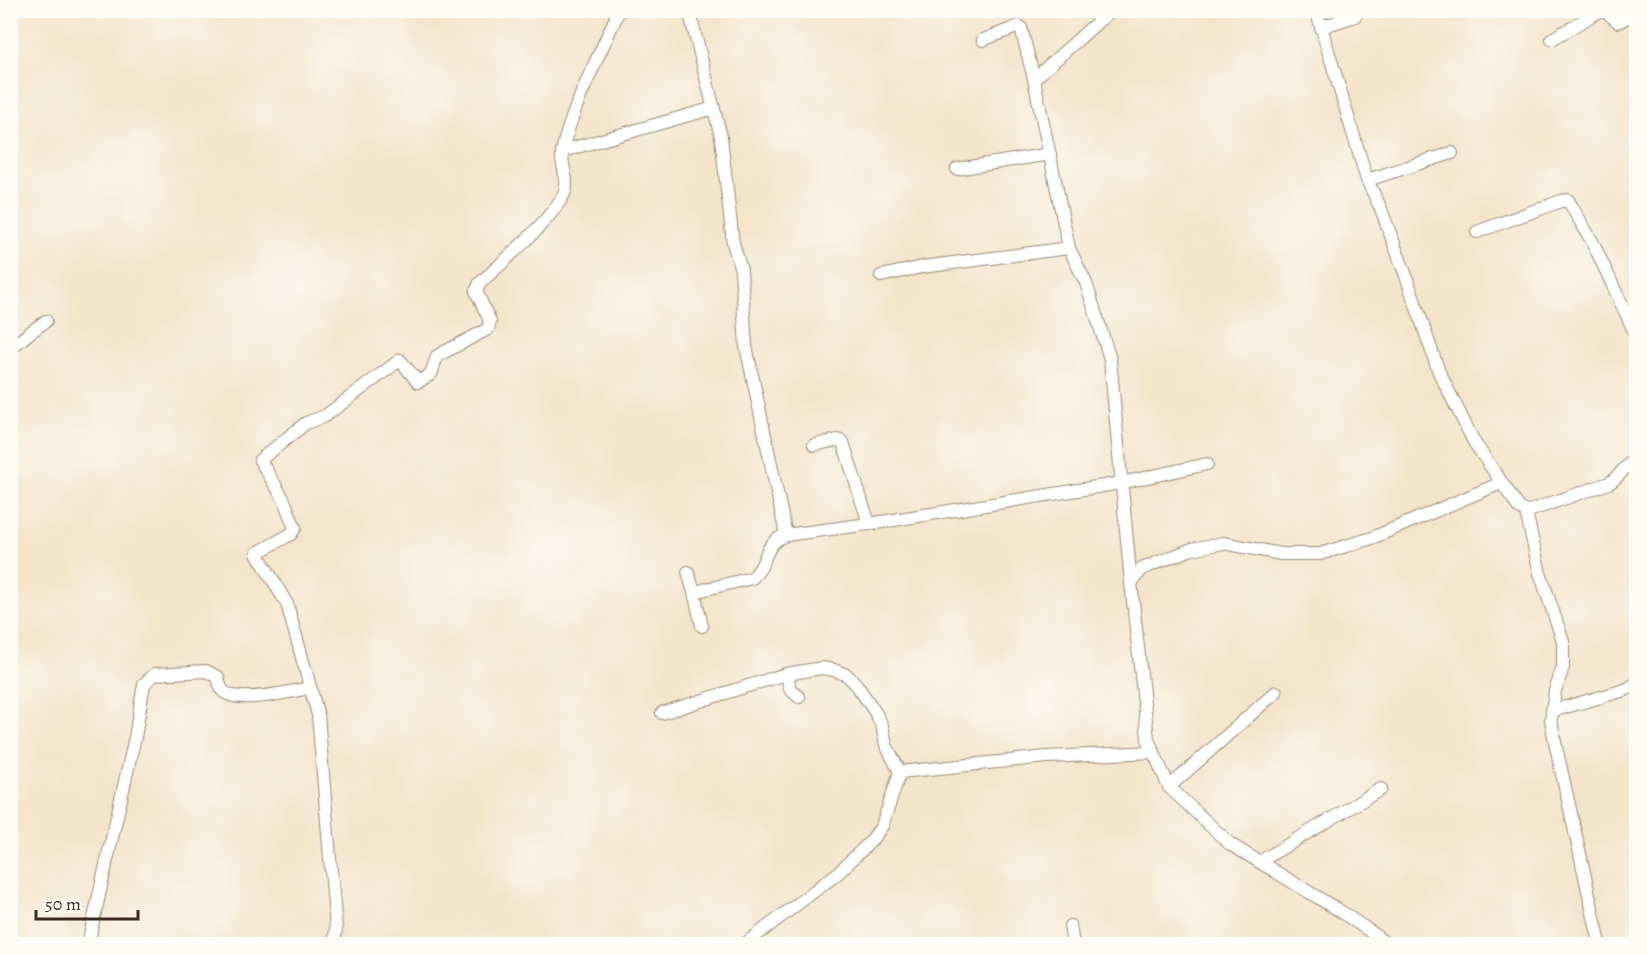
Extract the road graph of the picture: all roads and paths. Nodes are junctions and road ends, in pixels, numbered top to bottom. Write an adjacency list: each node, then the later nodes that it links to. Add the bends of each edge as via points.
1 (619, 10): 38 (street, via 562,149 567,183 562,196 476,291 490,321 488,329 437,356 431,374 418,382 400,360 325,416 306,423 260,460 283,498 295,528 258,553 287,604)
2 (689, 10): 12 (street)
3 (1111, 10): 11 (street)
4 (1316, 10): 8 (street)
5 (1602, 10): 6 (street, via 1618,22); 9 (street)
6 (1636, 13)
7 (1355, 16): 8 (street)
8 (1321, 27): 17 (street)
9 (1552, 39)
10 (983, 40): 11 (street, via 1019,26)
11 (1034, 79): 15 (street)
12 (714, 108): 13 (street); 31 (street, via 733,243 741,270 746,346)
13 (570, 149)
14 (1452, 153): 17 (street)
15 (1050, 154): 16 (street); 19 (street)
16 (957, 169)
17 (1367, 180): 28 (street, via 1439,372 1474,442)
18 (1477, 232): 22 (street, via 1568,200)
19 (1069, 248): 20 (street); 27 (street, via 1086,283 1110,359)
20 (881, 276)
21 (46, 321): 23 (street)
22 (1636, 335)
23 (10, 349)
24 (814, 445): 30 (street, via 843,442)
25 (1636, 459): 29 (street, via 1609,483)
26 (1207, 464): 27 (street)
27 (1121, 483): 30 (street); 33 (street)
28 (1501, 483): 29 (street); 33 (street, via 1372,538 1320,554 1281,554 1223,543 1192,549 1142,569)
29 (1526, 512): 41 (street, via 1540,573 1563,641 1563,667)
30 (869, 524): 31 (street)
31 (786, 535): 34 (street, via 773,542 752,578)
32 (688, 572): 34 (street)
33 (1131, 583): 43 (street, via 1148,739)
34 (694, 592): 35 (street)
35 (702, 626)
36 (787, 674): 40 (street, via 790,688); 42 (street); 44 (street, via 822,668 847,675 876,712)
37 (1636, 684): 41 (street)
38 (310, 688): 49 (street, via 268,696 231,697 222,690 218,677 206,671 155,674 144,684); 50 (street, via 318,715 336,929)
39 (1276, 692): 45 (street)
40 (799, 697)
41 (1552, 711): 54 (street, via 1555,742)
42 (662, 713)
43 (1154, 752): 44 (street, via 1047,757); 45 (street)
44 (900, 772): 51 (street, via 882,826 872,841 838,873)
45 (1169, 787): 47 (street, via 1230,844)
46 (1381, 789): 47 (street)
47 (1259, 862): 53 (street, via 1340,911)
48 (1070, 926): 52 (street)
49 (88, 945)
50 (334, 945)
51 (746, 945)
52 (1073, 945)
53 (1386, 945)
54 (1600, 945)

